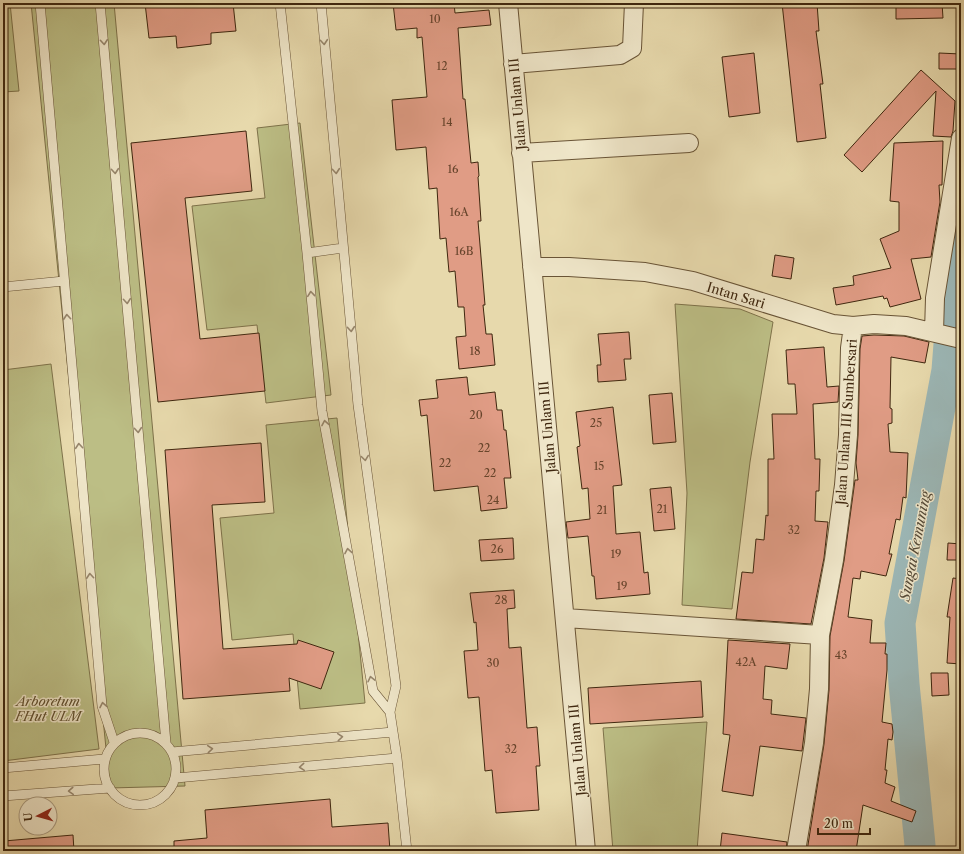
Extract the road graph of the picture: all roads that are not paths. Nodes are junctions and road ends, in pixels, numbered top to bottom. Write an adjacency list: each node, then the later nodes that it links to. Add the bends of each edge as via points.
1 (40, 3): 14 (lane)
2 (100, 3): 24 (lane, one-way to 24)
3 (280, 3): 12 (lane)
4 (321, 3): 11 (lane, one-way to 11)
5 (508, 3): 7 (street, Jalan Unlam III)
6 (634, 3): 7 (street, via 632,48 620,55)
7 (513, 64): 10 (street, Jalan Unlam III)
8 (961, 138): 17 (street, via 935,298 933,323)
9 (689, 143): 10 (street)
10 (521, 153): 13 (street, Jalan Unlam III)
11 (343, 248): 12 (lane); 21 (lane, one-way to 21, via 358,405 396,686)
12 (307, 254): 21 (lane, one-way to 12, via 373,691 368,669 322,411)
13 (532, 267): 16 (street, Intan Sari, via 645,272 693,281 818,320); 19 (street, Jalan Unlam III)
14 (64, 280): 15 (lane); 23 (lane, one-way to 14, via 102,706)
15 (3, 287)
16 (853, 326): 17 (street, Intan Sari, via 906,326); 20 (street, Jalan Unlam III Sumbersari, via 844,485)
17 (936, 333): 18 (street, Intan Sari)
18 (961, 339)
19 (565, 618): 20 (street); 33 (street, Jalan Unlam III)
20 (820, 635): 34 (street, Jalan Unlam III Sumbersari, via 814,743)
21 (390, 712): 22 (lane)
22 (393, 732): 25 (lane, one-way to 22); 26 (lane)
23 (114, 742): 24 (lane, via 130,733 149,733); 27 (lane)
24 (166, 743): 25 (lane)
25 (172, 752): 29 (lane, via 176,759)
26 (397, 758): 29 (lane, one-way to 29); 32 (lane)
27 (104, 759): 28 (lane); 30 (lane)
28 (3, 768)
29 (176, 778): 30 (lane, via 166,795 150,805 131,805 114,796)
30 (110, 788): 31 (lane, one-way to 31)
31 (3, 796)
32 (408, 851)
33 (586, 851)
34 (796, 851)

